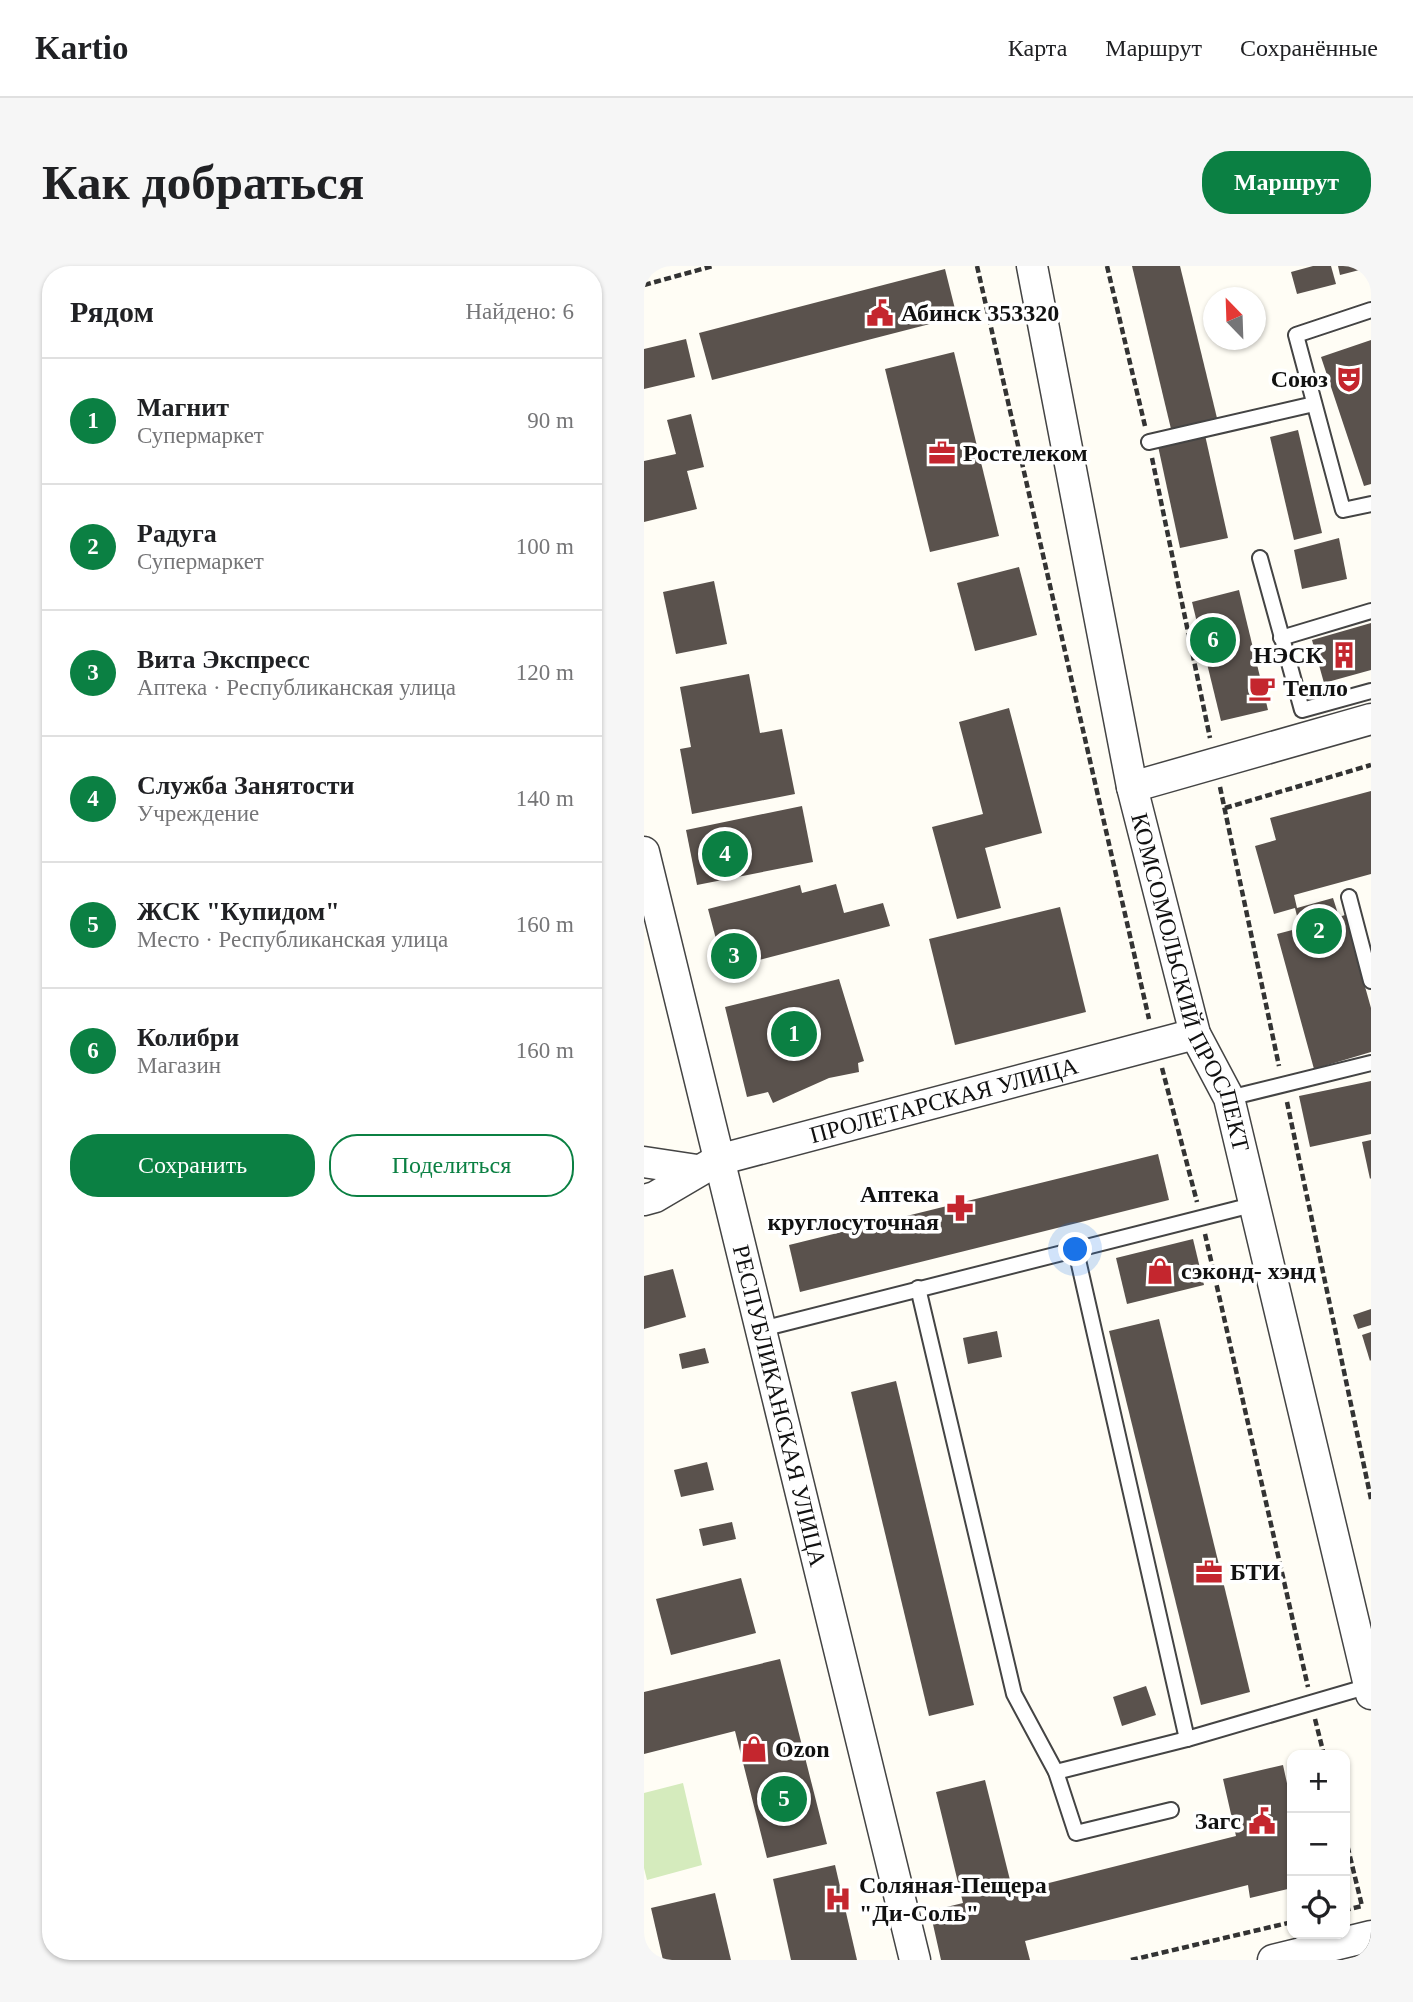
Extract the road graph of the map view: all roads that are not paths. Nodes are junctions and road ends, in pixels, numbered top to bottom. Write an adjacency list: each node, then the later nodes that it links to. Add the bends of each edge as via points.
1 (1032, 266): 11 (street, КОМСОМОЛЬСКИЙ ПРОСПЕКТ)
2 (1371, 310): 3 (lane, via 1296,335)
3 (1314, 404): 4 (lane); 5 (lane, via 1343,510)
4 (1149, 442)
5 (1371, 504)
6 (1260, 558): 8 (lane)
7 (1371, 611): 8 (lane)
8 (1281, 638): 9 (lane, via 1302,710)
9 (1371, 691)
10 (1371, 719): 11 (street)
11 (1132, 788): 15 (street, КОМСОМОЛЬСКИЙ ПРОСПЕКТ)
12 (644, 852): 19 (street, РЕСПУБЛИКАНСКАЯ УЛИЦА)
13 (1349, 897): 14 (lane)
14 (1371, 981)
15 (1195, 1034): 17 (street, КОМСОМОЛЬСКИЙ ПРОСПЕКТ); 19 (street, ПРОЛЕТАРСКАЯ УЛИЦА)
16 (1371, 1063): 17 (lane)
17 (1229, 1098): 21 (street, КОМСОМОЛЬСКИЙ ПРОСПЕКТ)
18 (644, 1162): 19 (street, ПРОЛЕТАРСКАЯ УЛИЦА)
19 (707, 1165): 20 (street, ПРОЛЕТАРСКАЯ УЛИЦА); 24 (street, РЕСПУБЛИКАНСКАЯ УЛИЦА)
20 (644, 1199)
21 (1255, 1205): 22 (lane); 25 (street, КОМСОМОЛЬСКИЙ ПРОСПЕКТ)
22 (1076, 1251): 23 (lane); 26 (lane)
23 (918, 1288): 24 (lane); 27 (lane, via 1014,1695)
24 (762, 1329): 30 (street, РЕСПУБЛИКАНСКАЯ УЛИЦА)
25 (1370, 1690): 26 (lane, via 1311,1702)
26 (1188, 1739): 27 (lane)
27 (1056, 1772): 28 (lane, via 1076,1833)
28 (1171, 1810)
29 (1371, 1936): 31 (street)
30 (915, 1960)
31 (1273, 1960)

